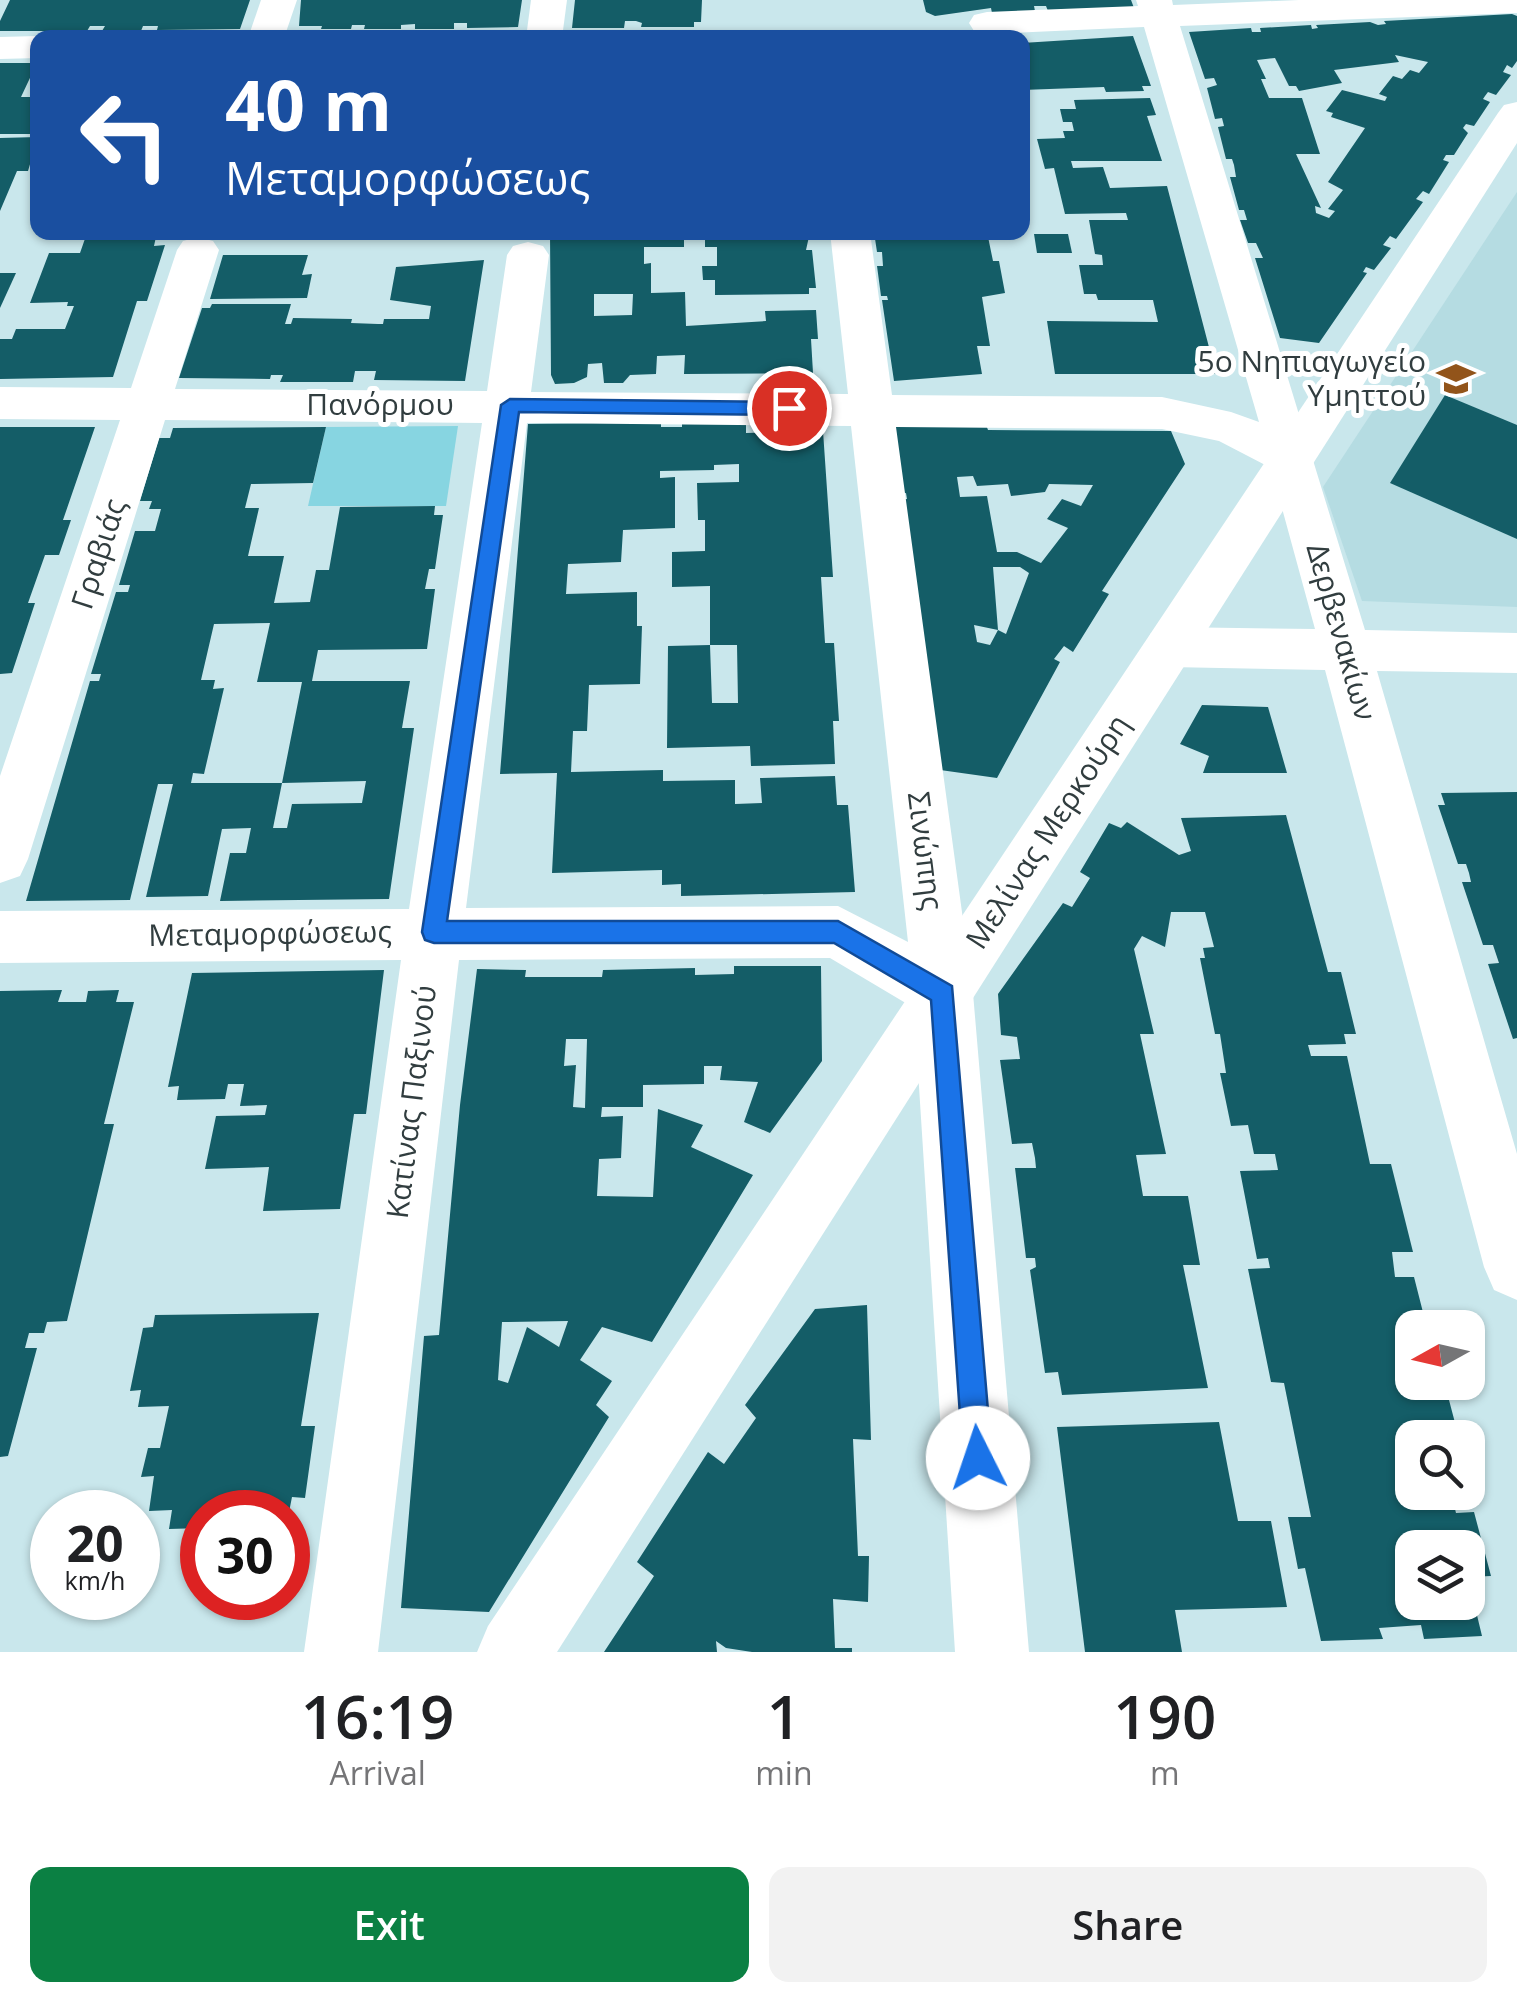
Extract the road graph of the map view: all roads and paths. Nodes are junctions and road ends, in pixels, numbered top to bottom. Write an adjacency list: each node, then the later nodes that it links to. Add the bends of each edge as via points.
1 (279, 0): 6 (street)
2 (549, 0): 7 (street)
3 (1517, 2): 4 (street)
4 (1157, 9): 5 (street); 18 (street, Δερβενακίων)
5 (987, 23)
6 (269, 30)
7 (545, 30)
8 (30, 47): 9 (street)
9 (0, 48)
10 (1517, 113): 18 (street, Μελίνας Μερκούρη)
11 (851, 240): 17 (street, Σινώπης)
12 (198, 250): 15 (street, Γραβιάς)
13 (528, 255): 16 (street, Κατίνας Παξινού)
14 (0, 403): 15 (street, Πανόρμου)
15 (147, 405): 16 (street, Πανόρμου); 22 (street, Γραβιάς)
16 (510, 405): 17 (street, Πανόρμου); 23 (street, Κατίνας Παξινού)
17 (869, 410): 18 (street, Πανόρμου, via 1162,413 1230,428); 25 (street, Σινώπης)
18 (1292, 458): 19 (street, Μελίνας Μερκούρη); 20 (street, Δερβενακίων)
19 (1169, 647): 20 (street); 25 (street, Μελίνας Μερκούρη)
20 (1346, 648): 21 (street); 26 (street, Δερβενακίων)
21 (1517, 653)
22 (0, 859)
23 (434, 932): 24 (street, Μεταμορφώσεως); 25 (street, Μεταμορφώσεως, via 838,932); 27 (street, Κατίνας Παξινού)
24 (0, 937)
25 (943, 994): 28 (street, Μελίνας Μερκούρη); 29 (street, Σινώπης)
26 (1517, 1267)
27 (341, 1652)
28 (514, 1652)
29 (992, 1652)

